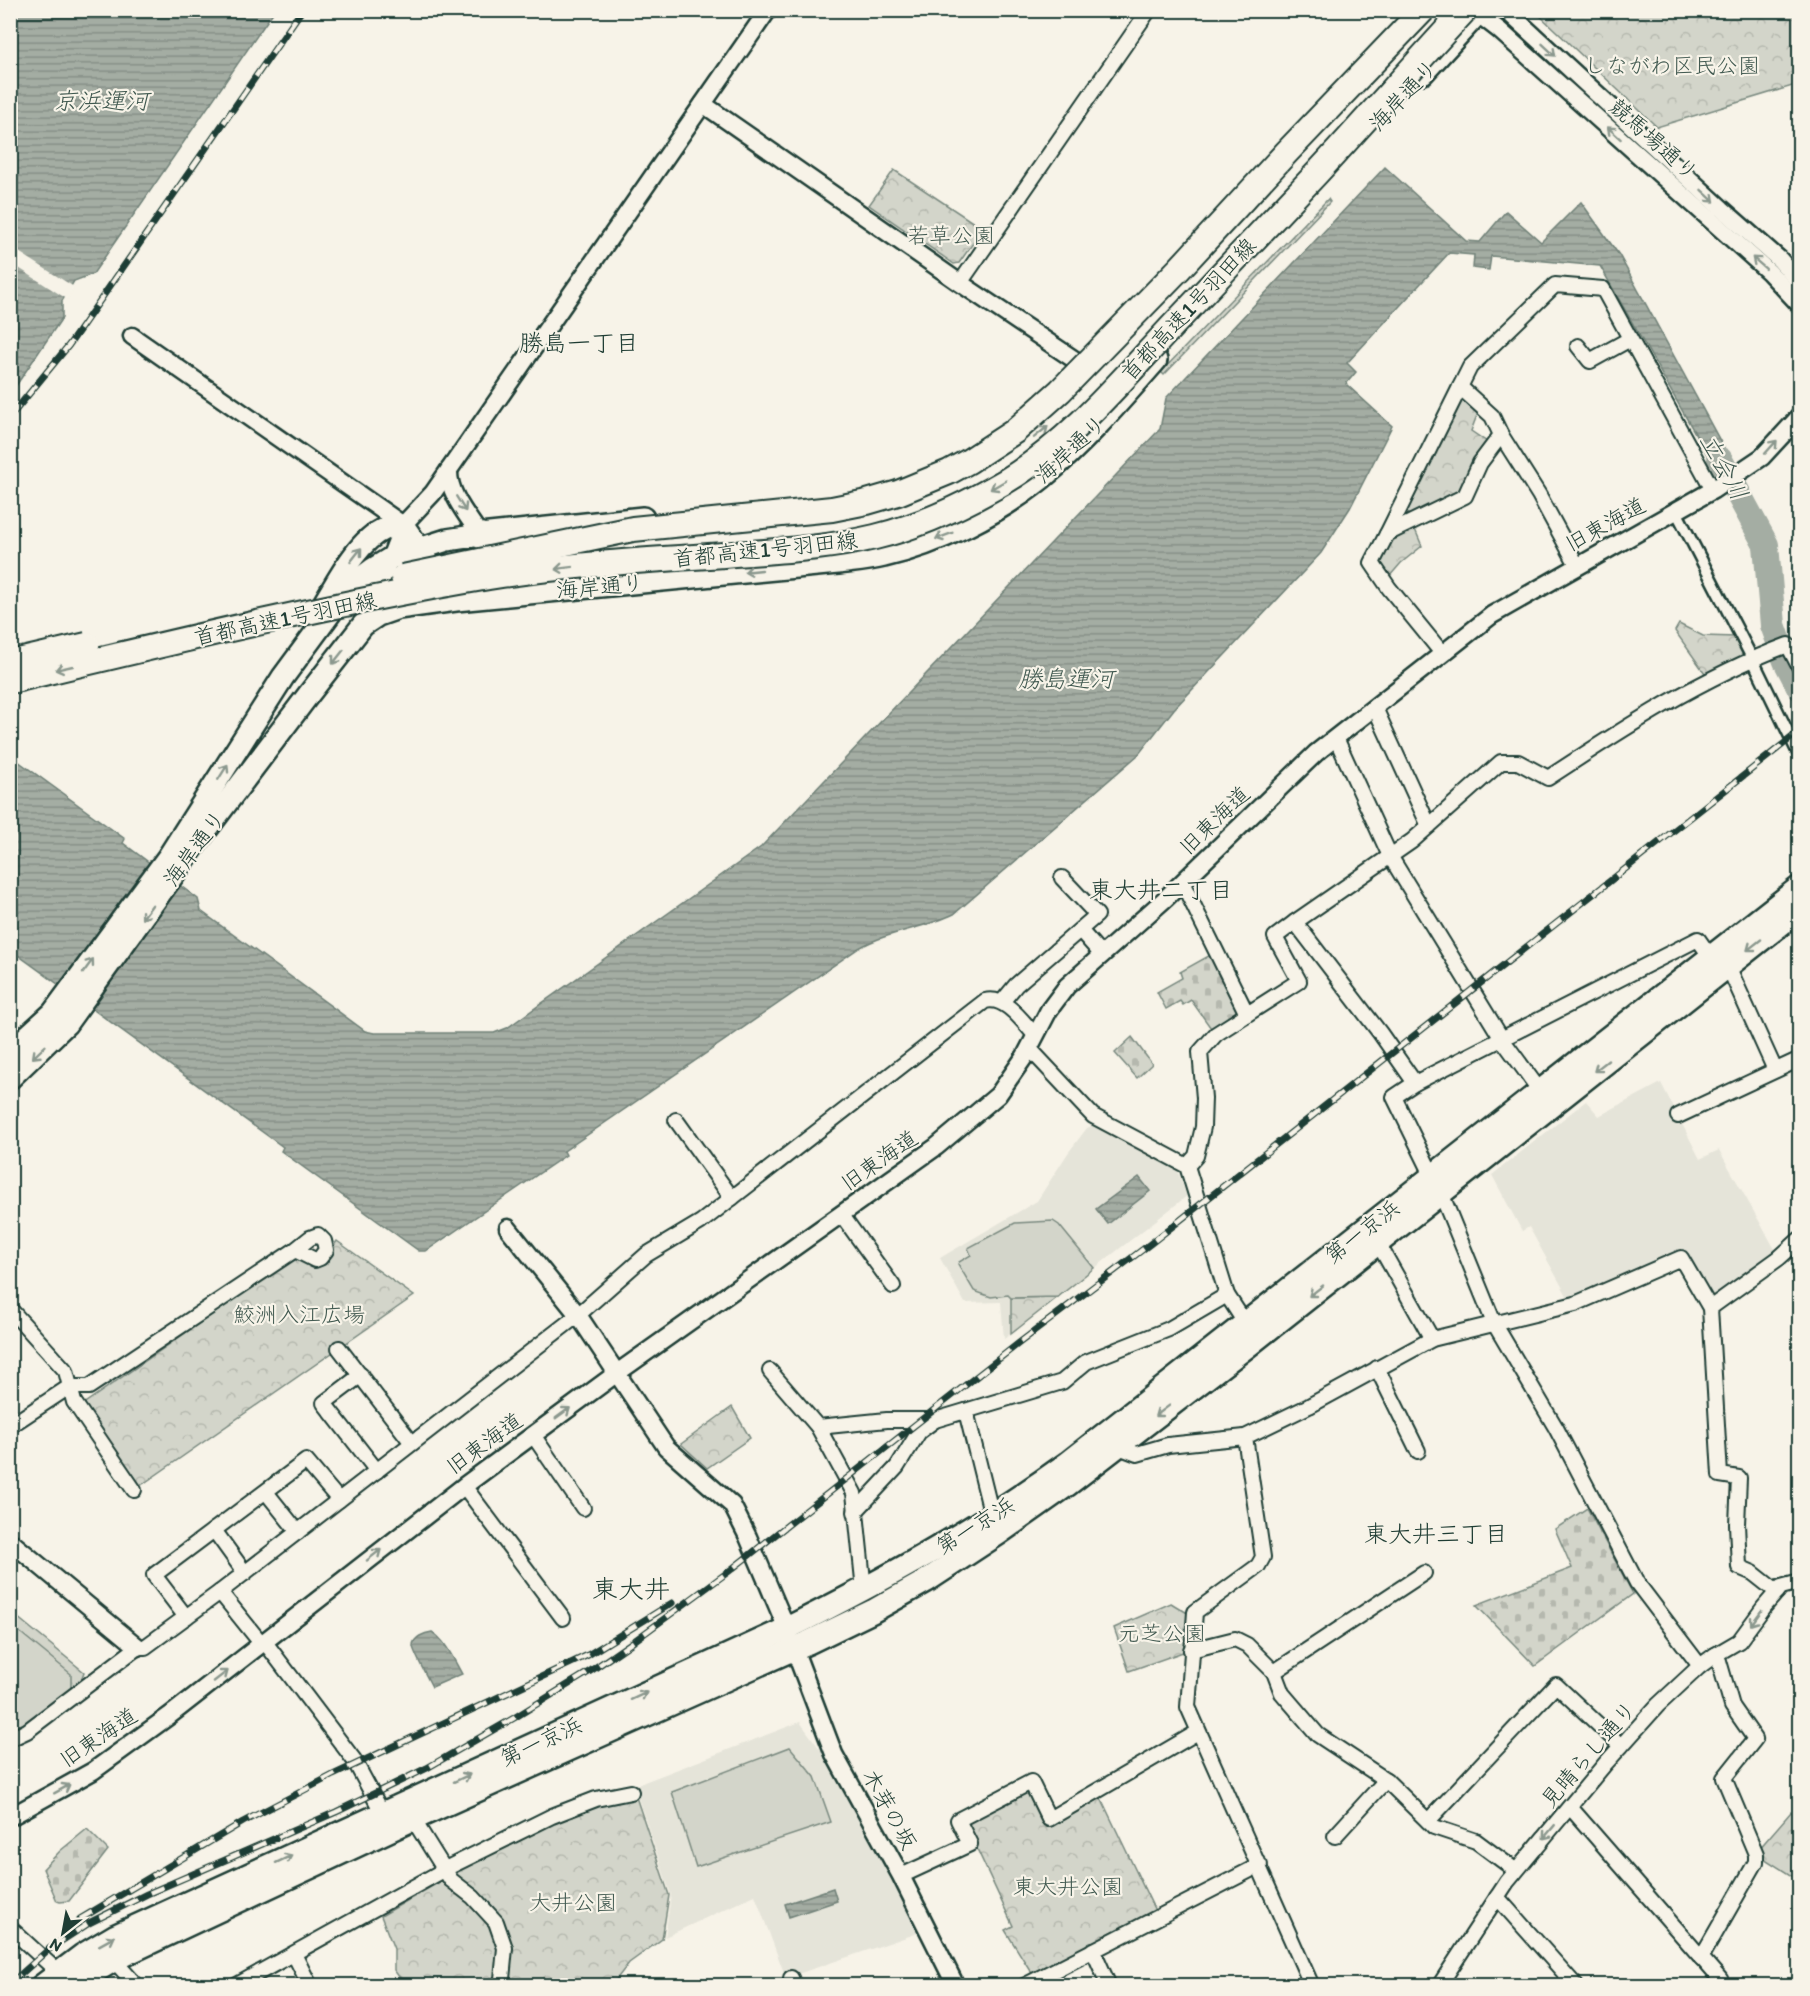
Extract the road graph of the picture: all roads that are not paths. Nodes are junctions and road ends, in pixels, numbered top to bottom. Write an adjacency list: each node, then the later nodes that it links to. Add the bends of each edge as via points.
1 (768, 10): 8 (street)
2 (1149, 10): 10 (street)
3 (1410, 10): 16 (main road, 海岸通り)
4 (1423, 10): 9 (highway, 首都高速1号羽田線, bridge)
5 (1447, 10): 18 (highway, via 1157,321 1105,389)
6 (1506, 10): 11 (street, 競馬場通り, one-way to 11, via 1780,260)
7 (1474, 11): 12 (street, 競馬場通り, one-way to 7, via 1769,272); 18 (main road, 海岸通り); 38 (highway, 首都高速1号羽田線, one-way to 38, bridge, via 1083,420 1010,478 947,512 902,529 838,544 492,577 347,604)
8 (704, 104): 10 (street); 21 (street)
9 (1179, 269): 26 (highway, one-way to 9, bridge, via 505,548 531,553 566,551 834,528 894,514 931,500 979,476 1049,426 1123,346); 35 (highway, 首都高速1号羽田線, bridge, via 1060,391 1015,431 949,472 898,493 832,509 588,537)
10 (960, 283): 16 (street)
11 (1800, 283)
12 (1800, 305)
13 (132, 336): 24 (street)
14 (1630, 339): 15 (street, via 1590,361); 17 (street, via 1602,289 1555,285 1470,367); 22 (street)
15 (1578, 346)
16 (1078, 362): 26 (main road, 海岸通り, via 994,436 921,475 863,493)
17 (1460, 387): 20 (street, via 1492,416); 25 (street)
18 (1106, 416): 31 (main road, 海岸通り, one-way to 31, via 1070,453 1005,504 951,534 884,556)
19 (1800, 416): 22 (street, 旧東海道, one-way to 19, via 1762,458)
20 (1501, 435): 25 (street, via 1480,463 1465,496); 30 (street)
21 (449, 470): 24 (street); 26 (street, one-way to 26, via 452,489)
22 (1716, 488): 23 (street, 旧東海道)
23 (1676, 511): 30 (street, 旧東海道); 34 (street)
24 (403, 525): 27 (street, via 427,537); 28 (main road); 29 (street); 37 (main road, one-way to 24, via 310,626 358,552 372,536)
25 (1387, 534): 33 (street, via 1372,563)
26 (480, 535): 27 (main road, 海岸通り)
27 (447, 540): 28 (main road, 海岸通り)
28 (417, 548): 29 (main road, 海岸通り); 31 (main road, via 455,589 522,583)
29 (391, 558): 32 (street); 37 (main road, 海岸通り, via 350,589)
30 (1578, 565): 33 (street, 旧東海道, via 1492,615)
31 (554, 590): 32 (main road, 海岸通り, via 420,604 378,615)
32 (363, 625): 44 (main road, 海岸通り, one-way to 44)
33 (1442, 653): 39 (street, 旧東海道)
34 (1752, 658): 36 (street, via 1788,645); 41 (street); 42 (street, via 1622,730 1548,778 1518,762 1501,762)
35 (10, 663)
36 (1800, 668)
37 (283, 677): 44 (main road, 海岸通り, one-way to 37)
38 (10, 681)
39 (1375, 708): 40 (street, 旧東海道); 42 (street)
40 (1336, 738): 43 (street); 46 (street, 旧東海道)
41 (1800, 757)
42 (1429, 826): 43 (street)
43 (1390, 856): 49 (street); 56 (street)
44 (175, 861): 55 (main road, 海岸通り)
45 (1062, 878): 50 (street, via 1097,915)
46 (1182, 882): 51 (street, 旧東海道); 54 (street)
47 (1800, 887): 52 (highway, 第一京浜)
48 (1800, 909): 52 (highway, 第一京浜, one-way to 52)
49 (1295, 922): 54 (street, via 1275,937 1299,981); 62 (street)
50 (1080, 930): 51 (street); 53 (street)
51 (1102, 955): 57 (street, 旧東海道, via 1067,986)
52 (1719, 961): 56 (street, via 1698,939); 60 (street); 63 (highway, 第一京浜); 67 (highway, 第一京浜, one-way to 67)
53 (1002, 1002): 57 (street); 68 (street, via 985,1001)
54 (1247, 1014): 66 (street, via 1216,1034 1200,1052 1203,1127 1196,1156)
55 (60, 1019): 58 (main road, 海岸通り); 61 (main road, 海岸通り, one-way to 61)
56 (1502, 1039): 62 (street); 63 (street)
57 (1032, 1042): 66 (street, via 1093,1116); 69 (street, 旧東海道, via 991,1102 936,1147)
58 (10, 1052)
59 (1800, 1059): 60 (street)
60 (1775, 1070): 64 (street)
61 (10, 1078)
62 (1415, 1083): 67 (street, via 1394,1096)
63 (1540, 1091): 67 (highway, 第一京浜)
64 (1678, 1116)
65 (676, 1120): 68 (street)
66 (1187, 1166): 75 (street)
67 (1436, 1185): 72 (highway, 第一京浜); 79 (street); 80 (highway, 第一京浜)
68 (732, 1198): 78 (street, via 646,1255)
69 (841, 1214): 74 (street); 85 (street, 旧東海道)
70 (508, 1228): 78 (street, 木芽の坂)
71 (1800, 1239): 76 (street)
72 (1378, 1243): 80 (highway, 第一京浜, one-way to 80); 81 (street)
73 (295, 1250): 87 (street, via 89,1387)
74 (893, 1286)
75 (1227, 1295): 80 (street); 88 (street, via 1169,1329 1086,1362 1062,1382)
76 (1710, 1308): 79 (street, via 1681,1258 1575,1304); 113 (street, via 1720,1475 1739,1478 1739,1567)
77 (10, 1309): 87 (street, via 66,1371)
78 (578, 1315): 85 (street, 木芽の坂); 94 (street)
79 (1494, 1323): 81 (street); 121 (street, via 1556,1428 1637,1583)
80 (1250, 1331): 95 (highway, 第一京浜, one-way to 95); 104 (highway, 第一京浜)
81 (1432, 1339): 83 (street)
82 (339, 1348): 86 (street)
83 (1377, 1368): 93 (street); 96 (street)
84 (770, 1371): 91 (street)
85 (617, 1373): 92 (street, 旧東海道, one-way to 85); 116 (street, 木芽の坂, via 666,1447 732,1505)
86 (361, 1375): 94 (street); 97 (street, via 324,1403)
87 (69, 1387): 90 (street); 99 (street, via 74,1402)
88 (966, 1411): 89 (street); 104 (street)
89 (934, 1420): 91 (street); 103 (street, via 919,1432 897,1467)
90 (10, 1426)
91 (818, 1427): 103 (street, via 854,1493)
92 (533, 1435): 98 (street, 旧東海道); 102 (street)
93 (1245, 1437): 95 (street, via 1168,1445 1137,1454); 119 (street, via 1263,1557 1258,1566 1195,1612)
94 (412, 1443): 97 (street)
95 (1116, 1446): 116 (highway, 第一京浜, via 1050,1497 926,1581 873,1611)
96 (1418, 1451)
97 (376, 1472): 101 (street)
98 (464, 1486): 115 (street); 117 (street, 旧東海道, one-way to 98)
99 (134, 1490)
100 (266, 1492): 101 (street, via 306,1461); 105 (street); 106 (street)
101 (339, 1500): 106 (street)
102 (583, 1508)
103 (855, 1512): 111 (street)
104 (992, 1516): 111 (highway, 第一京浜)
105 (214, 1530): 108 (street); 114 (street, via 154,1575)
106 (298, 1532): 108 (street)
107 (10, 1541): 118 (street)
108 (245, 1573): 112 (street)
109 (1424, 1573): 122 (street)
110 (1800, 1582): 113 (street, 見晴らし通り)
111 (864, 1590): 116 (highway, 第一京浜)
112 (220, 1592): 114 (street); 117 (street)
113 (1777, 1592): 120 (street, 見晴らし通り, one-way to 120, via 1739,1641)
114 (186, 1617): 118 (street, via 145,1647)
115 (563, 1618)
116 (789, 1639): 129 (highway, 第一京浜, one-way to 116); 131 (highway, 第一京浜); 137 (street, 木芽の坂, via 834,1754)
117 (263, 1642): 129 (street, via 354,1760); 130 (street, 旧東海道, one-way to 117, via 93,1771)
118 (138, 1647): 124 (street, via 27,1731)
119 (1191, 1650): 122 (street, via 1235,1639 1247,1645); 123 (street, via 1188,1707)
120 (1715, 1655): 121 (street, 見晴らし通り); 143 (street, via 1732,1706 1755,1739 1724,1778 1756,1862)
121 (1701, 1666): 125 (street, 見晴らし通り, via 1658,1705)
122 (1274, 1672): 126 (street, via 1282,1693 1318,1735)
123 (1198, 1732): 134 (street); 137 (street, via 1049,1819 1031,1782 958,1820 970,1844)
124 (10, 1739)
125 (1622, 1746): 128 (street, 見晴らし通り); 132 (street, via 1556,1685)
126 (1386, 1780): 132 (street); 133 (street)
127 (631, 1792): 135 (street, via 596,1799 552,1816)
128 (1570, 1807): 136 (street, 見晴らし通り, one-way to 136); 143 (street)
129 (383, 1814): 144 (highway, 第一京浜, one-way to 129, via 83,1955 115,1936)
130 (10, 1817)
131 (413, 1819): 135 (street); 142 (highway, 第一京浜)
132 (1428, 1821): 136 (street, via 1434,1827 1476,1841)
133 (1335, 1836)
134 (1260, 1866): 140 (street); 152 (street)
135 (445, 1869): 141 (street); 148 (street, via 451,1880 496,1922 505,1948)
136 (1515, 1872): 138 (street, 見晴らし通り)
137 (901, 1876): 149 (street, 木芽の坂)
138 (1497, 1897): 153 (street, 見晴らし通り); 154 (street)
139 (10, 1928): 144 (street)
140 (1093, 1950): 150 (street); 151 (street)
141 (294, 1954): 146 (street); 147 (street)
142 (117, 1958): 144 (highway, 第一京浜); 145 (street)
143 (1701, 1958): 155 (street, via 1720,1978)
144 (57, 1981)
145 (136, 1986)
146 (235, 1986)
147 (310, 1986)
148 (498, 1986)
149 (956, 1986)
150 (1024, 1986)
151 (1108, 1986)
152 (1311, 1986)
153 (1439, 1986)
154 (1576, 1986)
155 (1715, 1986)

